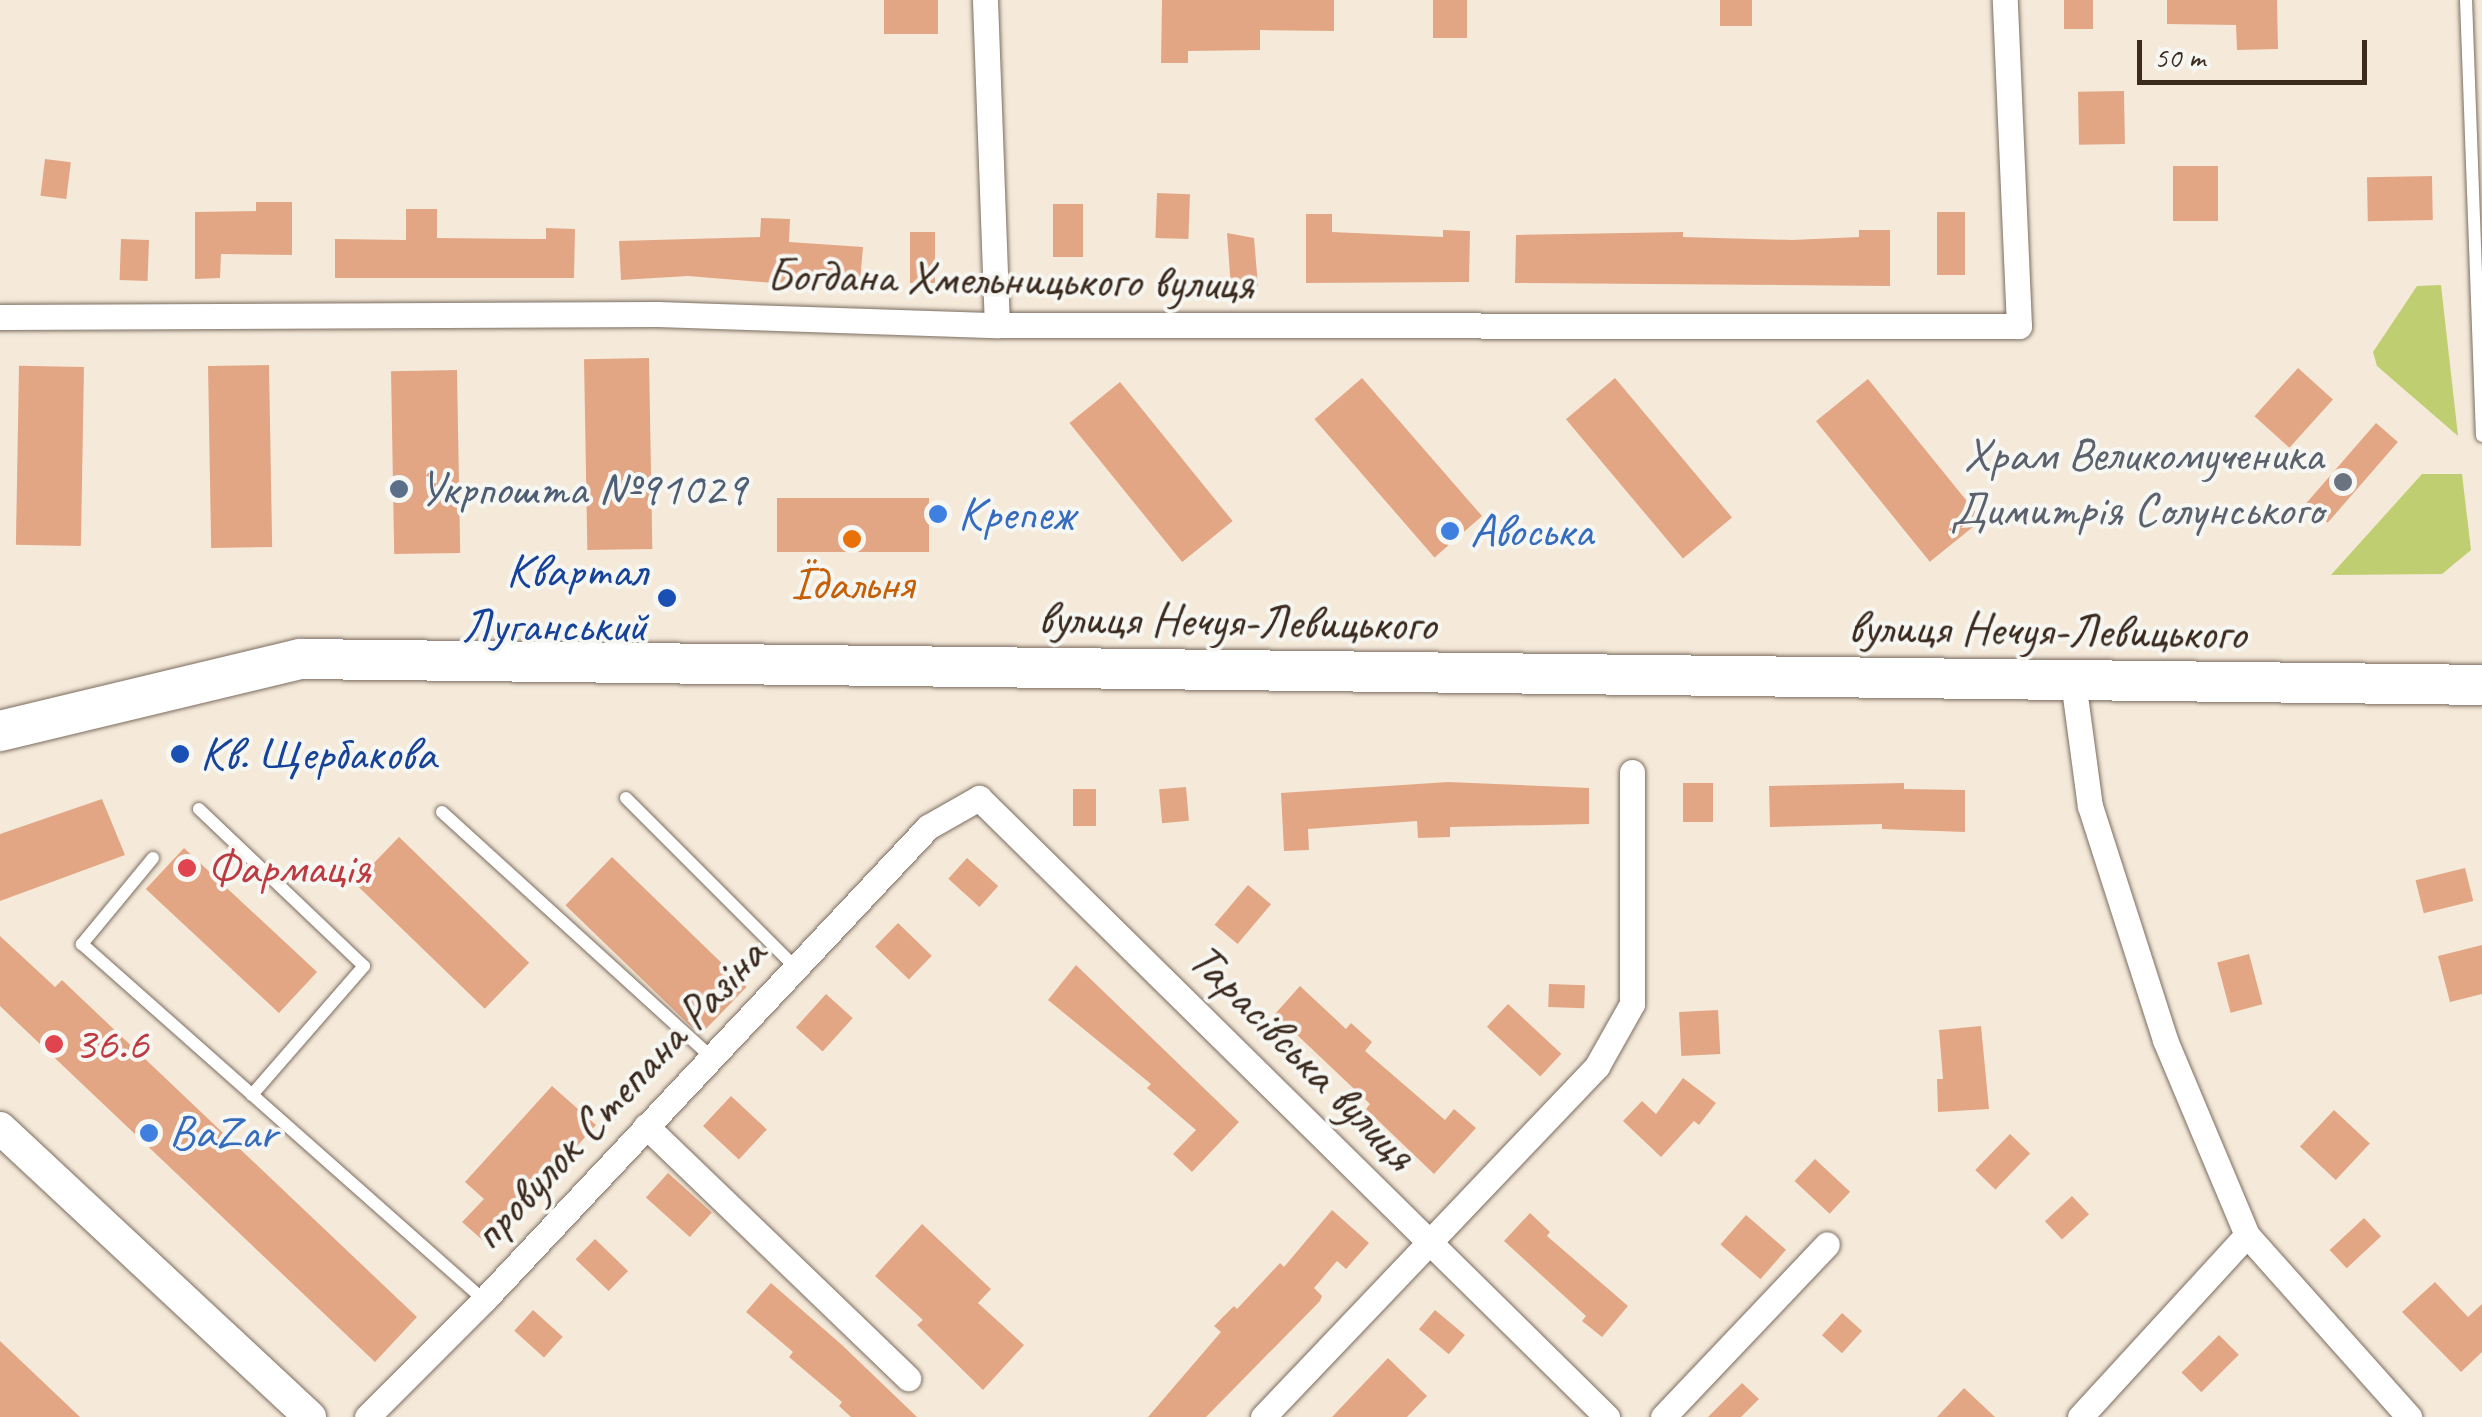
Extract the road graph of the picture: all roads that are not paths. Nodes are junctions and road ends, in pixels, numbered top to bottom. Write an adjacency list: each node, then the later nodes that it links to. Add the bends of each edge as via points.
1 (985, 0): 5 (street)
2 (2005, 0): 5 (street, Богдана Хмельницького вулиця, via 2018,326)
3 (2466, 0): 6 (lane)
4 (0, 317): 5 (street, Богдана Хмельницького вулиця, via 657,314)
5 (997, 325)
6 (2482, 436)
7 (2073, 681): 8 (main road, вулиця Нечуя-Левицького); 9 (main road, вулиця Нечуя-Левицького, via 300,659); 21 (street, via 2090,806 2165,1040)
8 (2482, 686)
9 (0, 731)
10 (1632, 772): 22 (street, via 1632,1004 1597,1066)
11 (626, 798): 16 (lane)
12 (199, 808): 18 (lane, via 364,966)
13 (442, 812): 17 (lane)
14 (928, 827): 16 (street, провулок Степана Разіна); 22 (street, Тарасівська вулиця, via 979,798)
15 (152, 858): 18 (lane, via 82,944)
16 (795, 968): 17 (street, провулок Степана Разіна)
17 (711, 1056): 19 (street, провулок Степана Разіна)
18 (252, 1094): 24 (lane)
19 (646, 1126): 24 (street, провулок Степана Разіна); 25 (street)
20 (0, 1128): 26 (street)
21 (2247, 1235): 31 (street); 32 (street)
22 (1430, 1242): 28 (street); 29 (street, Тарасівська вулиця)
23 (1828, 1244): 30 (street)
24 (484, 1300): 27 (street, провулок Степана Разіна)
25 (908, 1378)
26 (310, 1417)
27 (367, 1417)
28 (1263, 1417)
29 (1607, 1417)
30 (1664, 1417)
31 (2080, 1417)
32 (2409, 1417)

